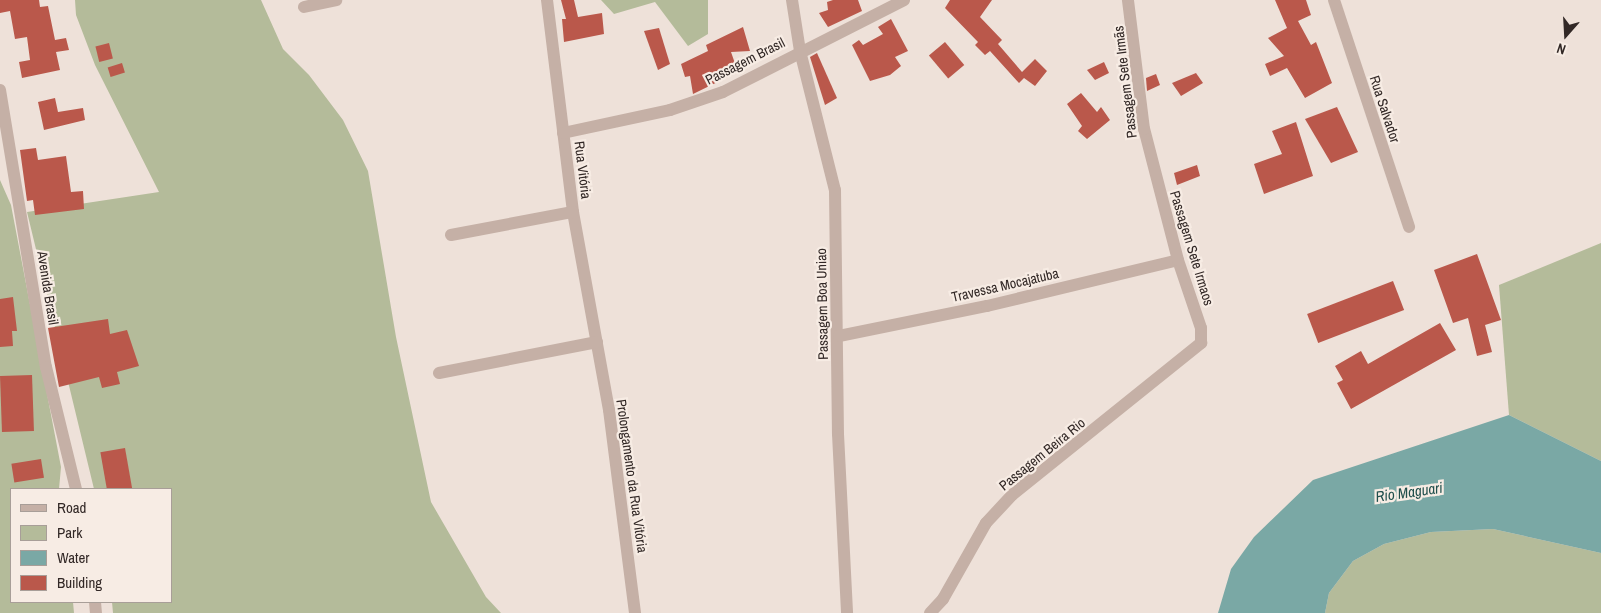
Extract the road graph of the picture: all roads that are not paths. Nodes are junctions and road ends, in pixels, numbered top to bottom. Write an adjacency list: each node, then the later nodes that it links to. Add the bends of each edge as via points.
1 (336, 0): 7 (street)
2 (547, 0): 10 (street, Rua Vitória)
3 (792, 0): 8 (street, Passagem Boa Uniao)
4 (904, 0): 8 (street, Passagem Brasil)
5 (1128, 0): 11 (street, Passagem Sete Irmãs, via 1140,103)
6 (1334, 0): 13 (street, Rua Salvador)
7 (304, 7)
8 (800, 50): 10 (street, Passagem Brasil, via 723,92 670,110); 16 (street, Passagem Boa Uniao, via 835,190)
9 (0, 90): 20 (street, Avenida Brasil, via 46,367)
10 (563, 133): 12 (street, Rua Vitória)
11 (1152, 161): 15 (street, Passagem Sete Irmaos)
12 (573, 212): 14 (street); 17 (street, Rua Vitória)
13 (1409, 227)
14 (451, 235)
15 (1178, 260): 16 (street, Travessa Mocajatuba, via 987,306); 18 (street, Passagem Sete Irmaos, via 1201,328)
16 (838, 336): 22 (street, Passagem Boa Uniao, via 838,434)
17 (597, 342): 19 (street); 21 (street, Prolongamento da Rua Vitória)
18 (1201, 343): 23 (street, Passagem Beira Rio, via 1012,495 986,523 943,599)
19 (439, 373)
20 (76, 488)
21 (635, 613)
22 (847, 613)
23 (930, 613)

